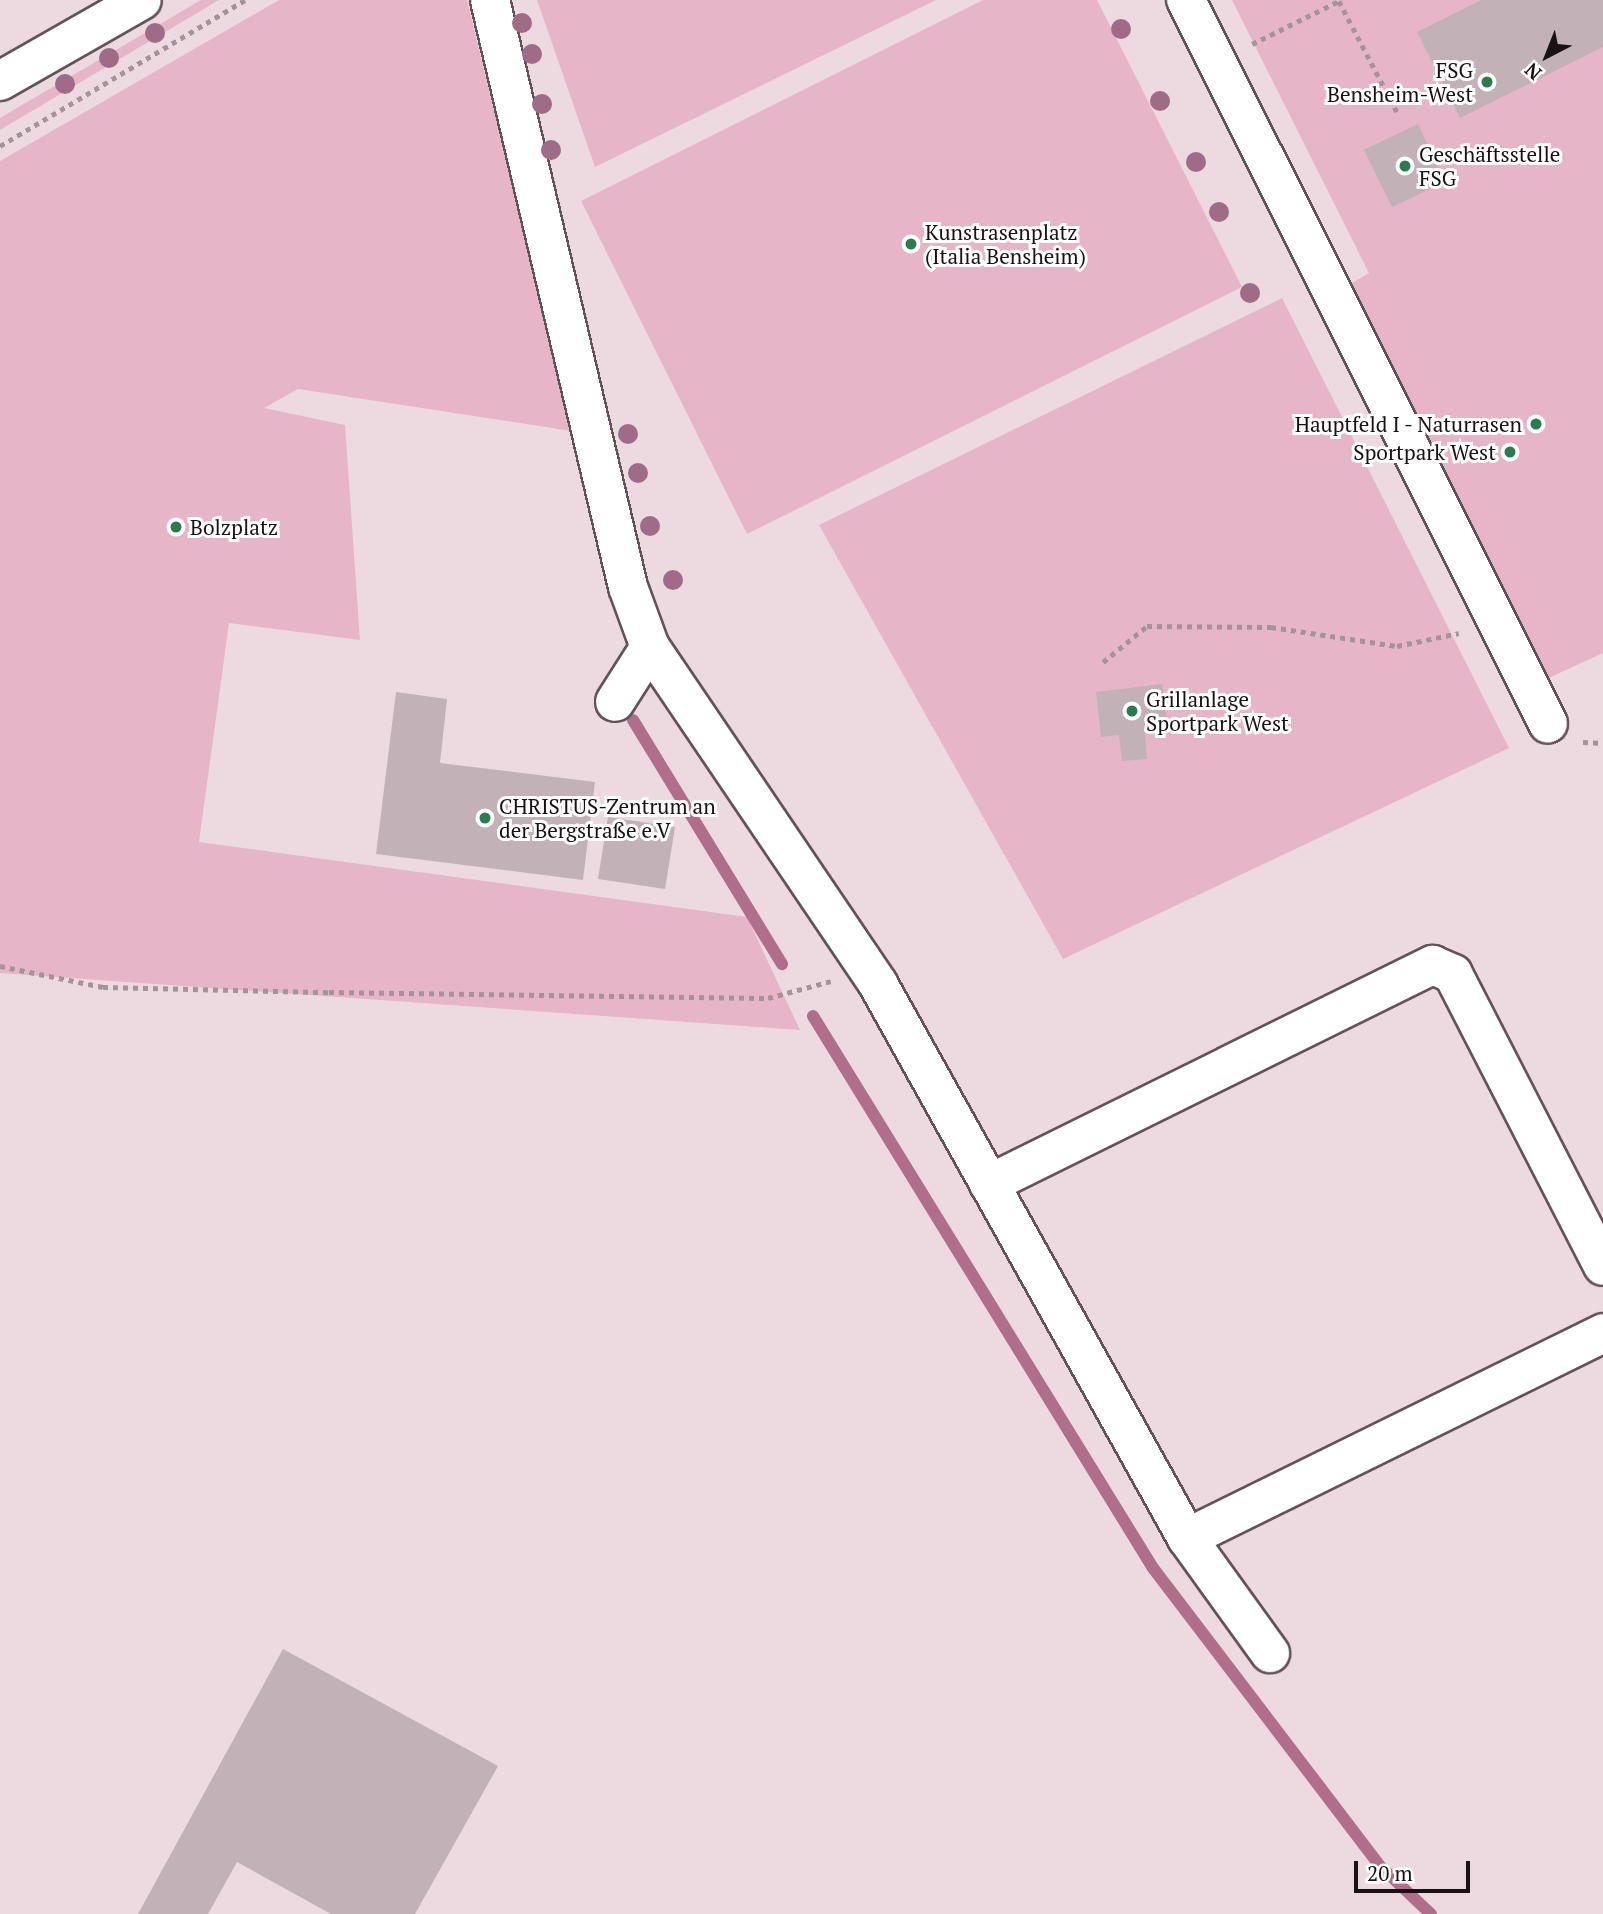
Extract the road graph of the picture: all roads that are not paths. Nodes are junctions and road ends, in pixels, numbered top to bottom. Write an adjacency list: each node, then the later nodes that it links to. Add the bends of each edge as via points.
1 (142, 0): 4 (street)
2 (490, 0): 5 (street, via 628,587)
3 (1186, 0): 7 (street)
4 (0, 81)
5 (650, 647): 6 (street); 8 (street, via 869,972)
6 (615, 702)
7 (1548, 724)
8 (989, 1184): 9 (street, via 1433,965 1453,974); 11 (street)
9 (1603, 1266)
10 (1603, 1333): 11 (street)
11 (1187, 1538): 12 (street)
12 (1270, 1653)

